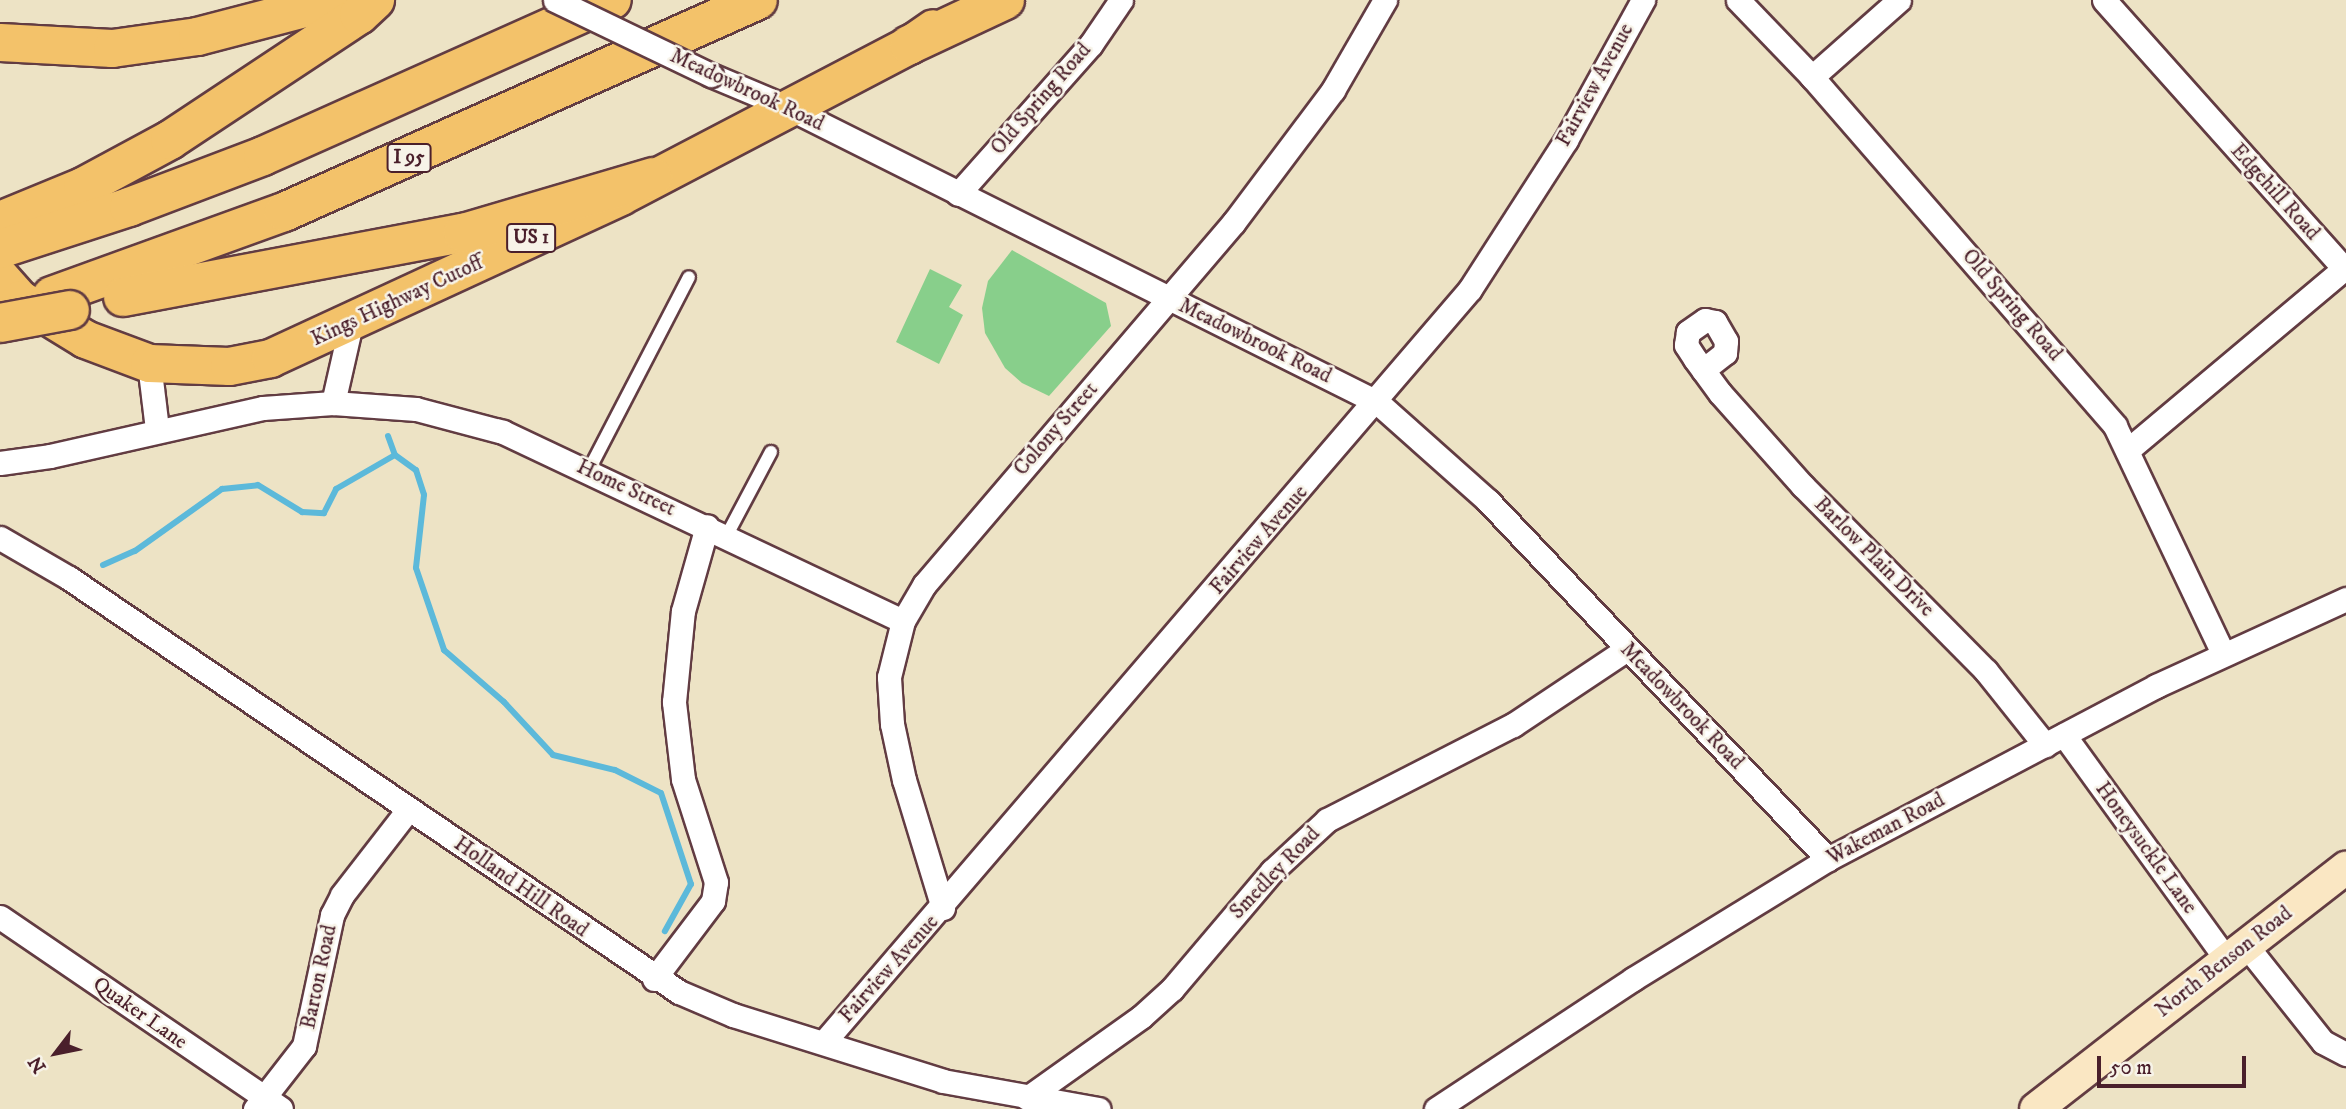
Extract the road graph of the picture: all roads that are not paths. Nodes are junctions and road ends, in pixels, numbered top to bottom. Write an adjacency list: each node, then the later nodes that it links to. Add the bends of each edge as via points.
1 (335, 0): 14 (main road, via 197,36 111,48)
2 (375, 0): 20 (highway, via 170,140 83,187)
3 (555, 0): 17 (street, Meadowbrook Road, bridge)
4 (612, 0): 20 (highway, via 252,161)
5 (758, 0): 24 (highway, I 95, via 284,212)
6 (966, 0): 15 (main road, Kings Highway Cutoff / US 1)
7 (1005, 0): 15 (highway)
8 (1121, 0): 19 (street, Old Spring Road, via 1090,44)
9 (1385, 0): 23 (street, Colony Street, via 1333,90)
10 (1643, 0): 30 (street, Fairview Avenue, via 1566,140 1470,289)
11 (1738, 0): 16 (street, Old Spring Road)
12 (1899, 0): 16 (street)
13 (2104, 0): 21 (street, Edgehill Road)
14 (0, 42)
15 (909, 45): 17 (main road, Kings Highway Cutoff / US 1)
16 (1812, 77): 33 (street, Old Spring Road, via 2089,393)
17 (788, 107): 18 (main road, Kings Highway Cutoff / US 1); 19 (street, Meadowbrook Road)
18 (653, 177): 24 (highway, via 463,233); 27 (main road, Kings Highway Cutoff / US 1)
19 (958, 194): 23 (street, Meadowbrook Road)
20 (0, 249): 28 (main road, Kings Highway Cutoff / US 1, via 20,299 85,339)
21 (2345, 267): 33 (street, Edgehill Road)
22 (689, 277): 36 (lane)
23 (1170, 299): 30 (street, Meadowbrook Road); 40 (street, Colony Street, via 924,585)
24 (61, 303): 25 (highway, I 95); 26 (highway, bridge)
25 (0, 311)
26 (0, 323)
27 (351, 324): 28 (main road, Kings Highway Cutoff / US 1, via 270,358 229,366); 31 (street)
28 (149, 363): 32 (street)
29 (1703, 370): 43 (street, Barlow Plain Drive, via 1803,486)
30 (1377, 402): 41 (street, Meadowbrook Road, via 1488,501); 47 (street, Fairview Avenue)
31 (333, 403): 32 (street, Home Street, via 263,408); 36 (street, Home Street, via 416,409 457,419 503,432)
32 (157, 429): 35 (street, Home Street, via 50,456)
33 (2129, 449): 42 (street, Old Spring Road)
34 (771, 452): 37 (lane)
35 (0, 463)
36 (589, 470): 37 (street, Home Street)
37 (717, 531): 40 (street, Home Street); 50 (street, via 683,611 674,702 683,779 716,883 713,901)
38 (0, 538): 44 (street, Holland Hill Road, via 69,578)
39 (2346, 599): 42 (street, Wakeman Road)
40 (903, 621): 47 (street, Colony Street, via 890,668 892,724)
41 (1627, 649): 45 (street, Meadowbrook Road); 53 (street, Smedley Road, via 1513,725 1327,820 1272,871 1172,989 1141,1017)
42 (2223, 653): 43 (street, Wakeman Road)
43 (2054, 740): 45 (street, Wakeman Road); 49 (street, Honeysuckle Lane)
44 (408, 810): 50 (street, Holland Hill Road); 55 (street, Barton Road, via 342,894 332,915 304,1046)
45 (1828, 859): 56 (street, Wakeman Road, via 1633,979)
46 (2346, 868): 49 (main road, North Benson Road)
47 (943, 908): 51 (street, Fairview Avenue)
48 (0, 917): 55 (street, Quaker Lane)
49 (2236, 952): 52 (street, Honeysuckle Lane, via 2323,1042); 58 (main road, North Benson Road)
50 (654, 979): 51 (street, Holland Hill Road, via 733,1015)
51 (824, 1042): 54 (street, Holland Hill Road)
52 (2346, 1054)
53 (1027, 1097): 54 (street, Holland Hill Road); 57 (street, Holland Hill Road)
54 (992, 1101)
55 (266, 1105)
56 (1449, 1106)
57 (1098, 1109)
58 (2036, 1109)

